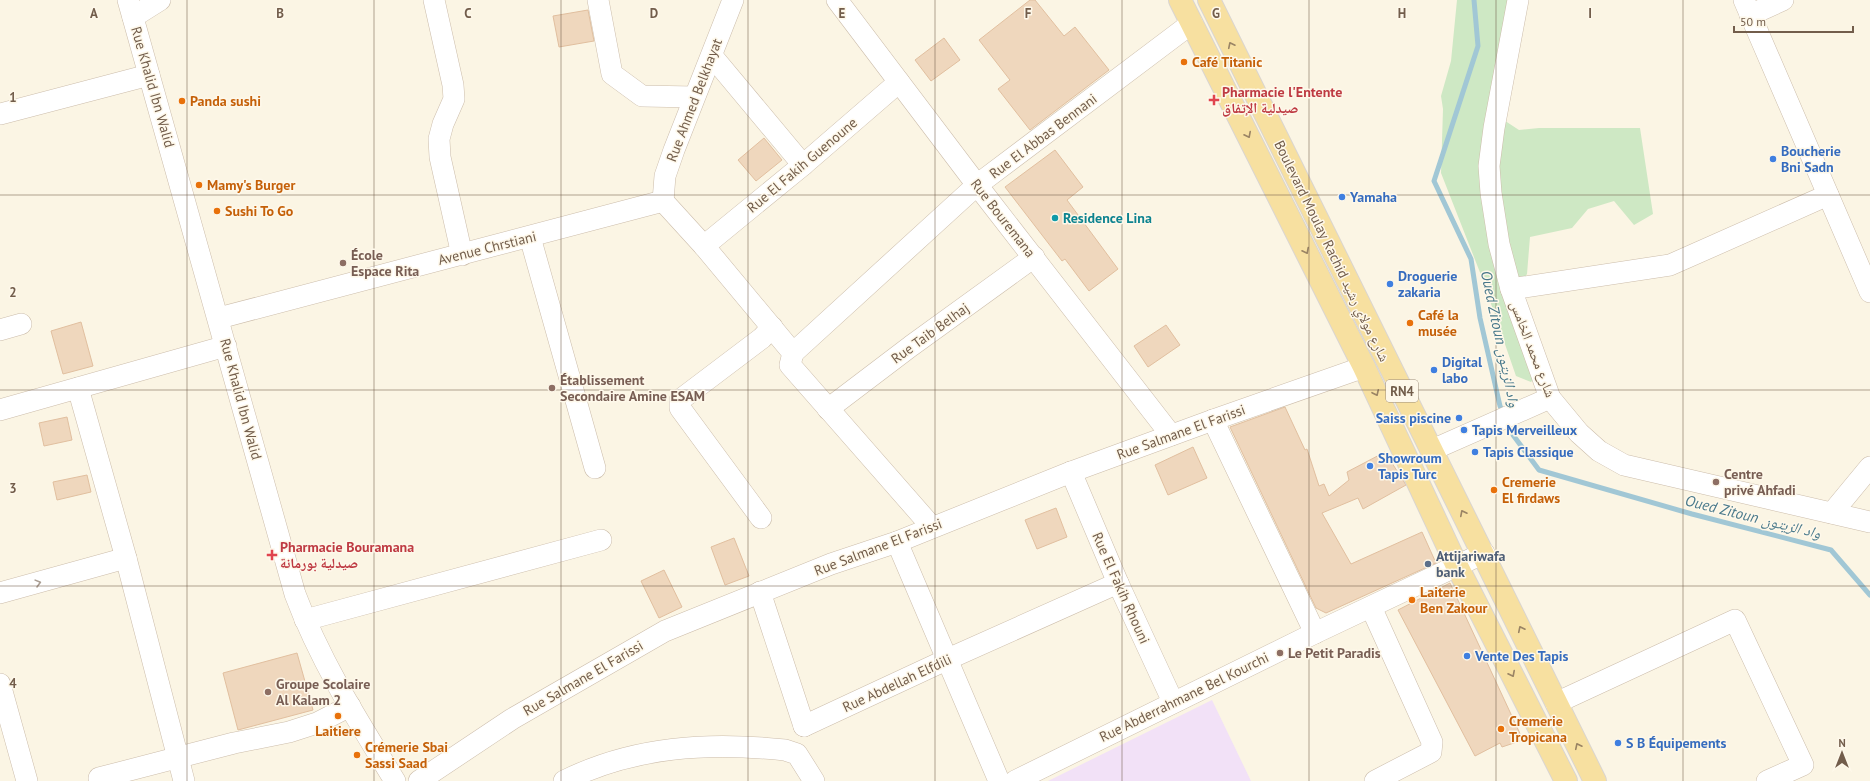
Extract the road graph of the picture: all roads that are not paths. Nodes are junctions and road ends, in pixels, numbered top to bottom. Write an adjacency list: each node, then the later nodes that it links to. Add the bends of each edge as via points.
1 (160, 0): 11 (street)
2 (434, 0): 24 (street, via 454,99 439,139 440,157)
3 (598, 0): 16 (street, via 612,74 642,96)
4 (733, 0): 13 (street, Rue Ahmed Belkhayat)
5 (837, 0): 15 (street, Rue Bouremana)
6 (1180, 0): 12 (main road, Boulevard Moulay Rachid شارع مولاي رشيد / RN4)
7 (1209, 0): 41 (main road, Boulevard Moulay Rachid شارع مولاي رشيد / RN4, one-way to 7)
8 (1518, 0): 26 (street, شارع محمد الخامس, via 1489,166 1498,244)
9 (1783, 0): 10 (street)
10 (1747, 7): 20 (street)
11 (131, 8): 14 (street, Rue Khalid Ibn Walid)
12 (1192, 23): 19 (street, Rue El Abbas Bennani); 34 (main road, Boulevard Moulay Rachid شارع مولاي رشيد / RN4, one-way to 34)
13 (712, 56): 16 (street, Rue Ahmed Belkhayat); 18 (street)
14 (149, 75): 17 (street); 28 (street, Rue Khalid Ibn Walid)
15 (899, 82): 18 (street, Rue El Fakih Guenoune); 19 (street, Rue Bouremana)
16 (694, 97): 21 (street, Rue Ahmed Belkhayat, via 666,176)
17 (0, 114)
18 (803, 165): 23 (street, Rue El Fakih Guenoune)
19 (977, 185): 25 (street, Rue Bouremana); 33 (street, Rue El Abbas Bennani)
20 (1828, 195): 26 (street, via 1670,265); 27 (street)
21 (663, 201): 22 (street, Avenue Chrstiani); 23 (street)
22 (530, 237): 24 (street, Avenue Chrstiani); 43 (street)
23 (704, 246): 30 (street)
24 (462, 255): 28 (street, Avenue Chrstiani)
25 (1034, 257): 37 (street, Rue Taib Belhaj); 40 (street, Rue Bouremana)
26 (1511, 289): 36 (street, شارع محمد الخامس)
27 (1870, 292)
28 (219, 318): 32 (street, Rue Khalid Ibn Walid)
29 (21, 324): 31 (street)
30 (772, 328): 33 (street); 46 (street, via 680,400 679,404)
31 (0, 330)
32 (226, 346): 35 (street); 58 (street, Rue Khalid Ibn Walid, via 285,560)
33 (793, 353): 37 (street, via 790,365)
34 (1364, 367): 39 (street, Rue Salmane El Farissi); 53 (main road, Boulevard Moulay Rachid شارع مولاي رشيد / RN4, one-way to 53)
35 (78, 388): 38 (street); 52 (street)
36 (1550, 398): 41 (street); 45 (street, شارع محمد الخامس, via 1579,434 1599,451 1624,465)
37 (828, 409): 48 (street)
38 (0, 410)
39 (1213, 420): 40 (street, Rue Salmane El Farissi); 59 (street)
40 (1171, 435): 44 (street, Rue Salmane El Farissi)
41 (1432, 450): 51 (main road, Boulevard Moulay Rachid شارع مولاي رشيد / RN4, one-way to 41)
42 (1870, 467): 45 (street)
43 (595, 468)
44 (1071, 472): 48 (street, Rue Salmane El Farissi); 54 (street, Rue El Fakih Rhouni)
45 (1832, 513): 47 (street, شارع محمد الخامس)
46 (761, 518)
47 (1870, 522)
48 (932, 527): 50 (street, Rue Salmane El Farissi)
49 (600, 540): 58 (street)
50 (897, 542): 55 (street, Rue Salmane El Farissi); 60 (street)
51 (1484, 553): 53 (street, Rue Abderrahmane Bel Kourchi); 63 (main road, Boulevard Moulay Rachid شارع مولاي رشيد / RN4, one-way to 51)
52 (126, 558): 56 (street, one-way to 52); 67 (street)
53 (1458, 566): 57 (street, Rue Abderrahmane Bel Kourchi); 78 (main road, Boulevard Moulay Rachid شارع مولاي رشيد / RN4, one-way to 78)
54 (1118, 583): 60 (street, Rue Abdellah Elfdili); 62 (street, Rue El Fakih Rhouni)
55 (760, 592): 65 (street); 72 (street, Rue Salmane El Farissi, via 665,631 512,719)
56 (0, 593)
57 (1371, 607): 59 (street, Rue Abderrahmane Bel Kourchi); 77 (street, via 1433,748 1431,752)
58 (305, 620): 64 (street, Rue Khalid Ibn Walid)
59 (1314, 633): 62 (street, Rue Abderrahmane Bel Kourchi)
60 (948, 659): 65 (street, Rue Abdellah Elfdili); 75 (street)
61 (0, 684): 69 (street)
62 (1173, 702): 76 (street, Rue Abderrahmane Bel Kourchi)
63 (1556, 703): 79 (main road, Boulevard Moulay Rachid شارع مولاي رشيد / RN4, one-way to 63); 80 (street, via 1735,620 1803,765)
64 (350, 706): 67 (street, via 317,723 289,732); 71 (street, Rue Khalid Ibn Walid)
65 (804, 726): 66 (street)
66 (797, 754): 73 (street, via 767,748 670,748 605,765); 74 (street)
67 (178, 758): 68 (street); 70 (street)
68 (98, 774)
69 (27, 781)
70 (184, 781)
71 (396, 781)
72 (419, 781)
73 (564, 781)
74 (814, 781)
75 (999, 781)
76 (1015, 781)
77 (1375, 781)
78 (1566, 781)
79 (1595, 781)
80 (1768, 781)

